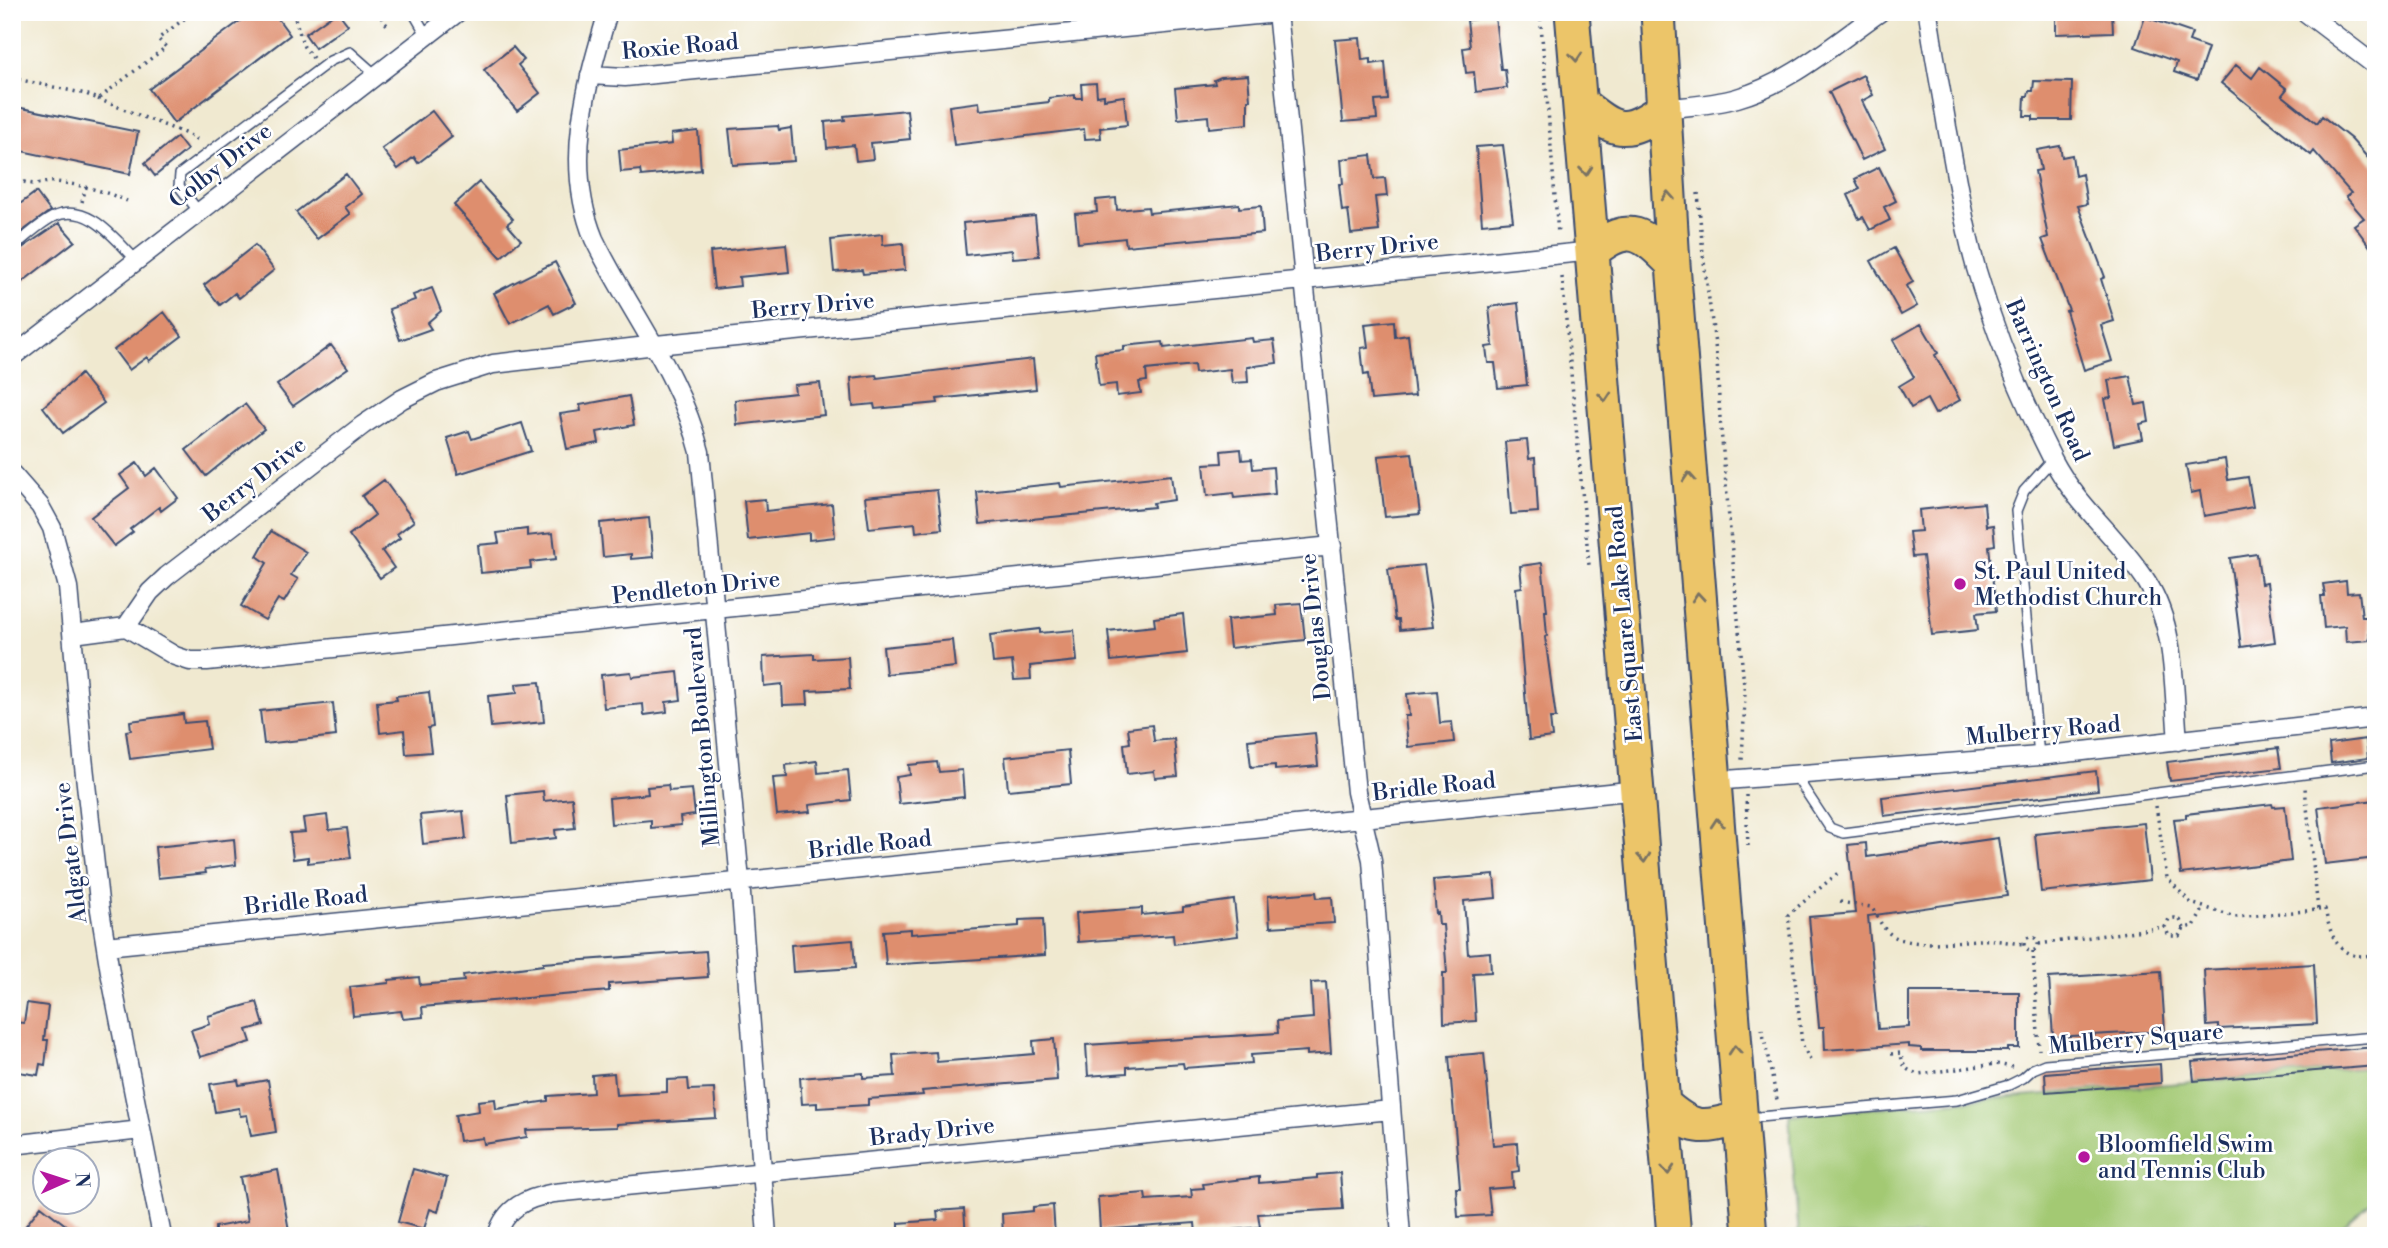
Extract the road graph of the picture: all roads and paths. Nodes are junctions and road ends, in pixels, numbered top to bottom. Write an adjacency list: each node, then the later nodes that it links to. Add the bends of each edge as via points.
1 (193, 12): 21 (path, via 158,39 166,47)
2 (293, 12): 16 (path)
3 (377, 12): 14 (path)
4 (413, 12): 15 (lane)
5 (458, 12): 15 (street, Colby Drive)
6 (608, 12): 19 (street, Millington Boulevard)
7 (1541, 12): 29 (path)
8 (1572, 12): 22 (highway, East Square Lake Road, one-way to 22)
9 (1658, 12): 23 (highway)
10 (1880, 12): 23 (street, via 1764,89 1716,103)
11 (1928, 12): 38 (street, Barrington Road, via 1976,269 2011,365)
12 (2305, 12): 17 (street)
13 (1277, 13): 19 (street, Roxie Road, via 625,77); 35 (street, Douglas Drive)
14 (387, 25)
15 (427, 36): 18 (street, Colby Drive)
16 (304, 47)
17 (2376, 66)
18 (376, 75): 28 (street, Colby Drive); 28 (lane, via 351,52 330,61 180,174 179,186)
19 (590, 75): 36 (street, Millington Boulevard, via 579,143 582,202 603,257)
20 (12, 78): 21 (path)
21 (97, 99): 24 (path)
22 (1580, 103): 23 (highway, via 1609,124 1632,128); 31 (highway, East Square Lake Road, one-way to 31)
23 (1663, 108): 33 (highway, one-way to 23)
24 (194, 137)
25 (1698, 186): 47 (path, via 1745,697)
26 (12, 190): 27 (path, via 24,182 36,186 52,181 105,191)
27 (127, 201)
28 (199, 212): 32 (street, Colby Drive)
29 (1558, 234)
30 (12, 248): 32 (lane, via 54,216 72,215 94,218)
31 (1593, 251): 33 (highway, via 1619,234 1630,233 1650,241); 35 (street, Berry Drive); 53 (highway, East Square Lake Road, one-way to 53)
32 (136, 260): 37 (street, Colby Drive)
33 (1673, 264): 52 (highway, one-way to 33)
34 (1562, 277): 41 (path)
35 (1304, 279): 36 (street, Berry Drive); 40 (street, Douglas Drive)
36 (656, 345): 42 (street, Millington Boulevard, via 700,452); 43 (street, Berry Drive, via 493,364 417,391 363,425 167,576)
37 (15, 350)
38 (2053, 459): 46 (street, Barrington Road, via 2083,505 2136,566 2159,606 2171,652); 48 (lane, via 2024,491 2016,511)
39 (12, 474): 44 (street, Aldgate Drive, via 52,528 68,587)
40 (1332, 546): 42 (street, Pendleton Drive); 56 (street, Douglas Drive)
41 (1589, 568)
42 (714, 610): 43 (street, Pendleton Drive, via 207,662 175,656); 59 (street, Millington Boulevard)
43 (126, 627): 44 (street)
44 (73, 634): 67 (street, Aldgate Drive)
45 (2376, 718): 46 (street, Mulberry Road)
46 (2178, 741): 48 (street, Mulberry Road)
47 (1742, 752)
48 (2039, 756): 51 (street, Mulberry Road)
49 (2376, 765): 50 (lane)
50 (2303, 774): 54 (lane); 62 (path)
51 (1795, 775): 52 (street, Mulberry Road); 54 (lane, via 1830,828 1843,833)
52 (1713, 781): 78 (highway, one-way to 52)
53 (1638, 790): 56 (street, Bridle Road); 76 (highway, East Square Lake Road, one-way to 76)
54 (2155, 793): 61 (path, via 2167,878 2192,903)
55 (1746, 803): 57 (path)
56 (1361, 818): 59 (street, Bridle Road); 77 (street, Douglas Drive, via 1372,860)
57 (1749, 854)
58 (1838, 873): 73 (path, via 1788,915 1802,1044)
59 (740, 881): 67 (street, Bridle Road); 81 (street, Millington Boulevard)
60 (1840, 902): 65 (path, via 1871,908 1886,930 1909,940)
61 (2204, 908): 62 (path, via 2235,917); 64 (path, via 2194,926)
62 (2318, 910): 69 (path, via 2325,909 2333,939 2342,951)
63 (2165, 927): 64 (path, via 2175,918); 64 (path, via 2169,936 2176,937); 66 (path)
64 (2184, 928)
65 (2024, 944): 66 (path, via 2031,936); 68 (path)
66 (2039, 944): 68 (path)
67 (106, 946): 79 (street, Aldgate Drive)
68 (2033, 951): 74 (path)
69 (2376, 954)
70 (1762, 1029): 75 (path)
71 (2376, 1037): 74 (lane, Mulberry Square)
72 (1891, 1054): 74 (path, via 1901,1053 1902,1064 1919,1074 1996,1064)
73 (1810, 1060)
74 (2039, 1065): 78 (lane, Mulberry Square, via 2009,1085 1957,1100)
75 (1775, 1088)
76 (1663, 1104): 78 (highway, via 1683,1122 1697,1126); 86 (highway, East Square Lake Road, one-way to 86)
77 (1391, 1110): 81 (street, Brady Drive); 85 (street, Douglas Drive)
78 (1741, 1118): 87 (highway)
79 (141, 1130): 80 (street); 82 (street, Aldgate Drive)
80 (12, 1145)
81 (762, 1173): 83 (street, Brady Drive, via 533,1197 515,1206); 84 (street, Millington Boulevard)
82 (162, 1236)
83 (497, 1236)
84 (767, 1236)
85 (1401, 1236)
86 (1674, 1236)
87 (1750, 1236)

